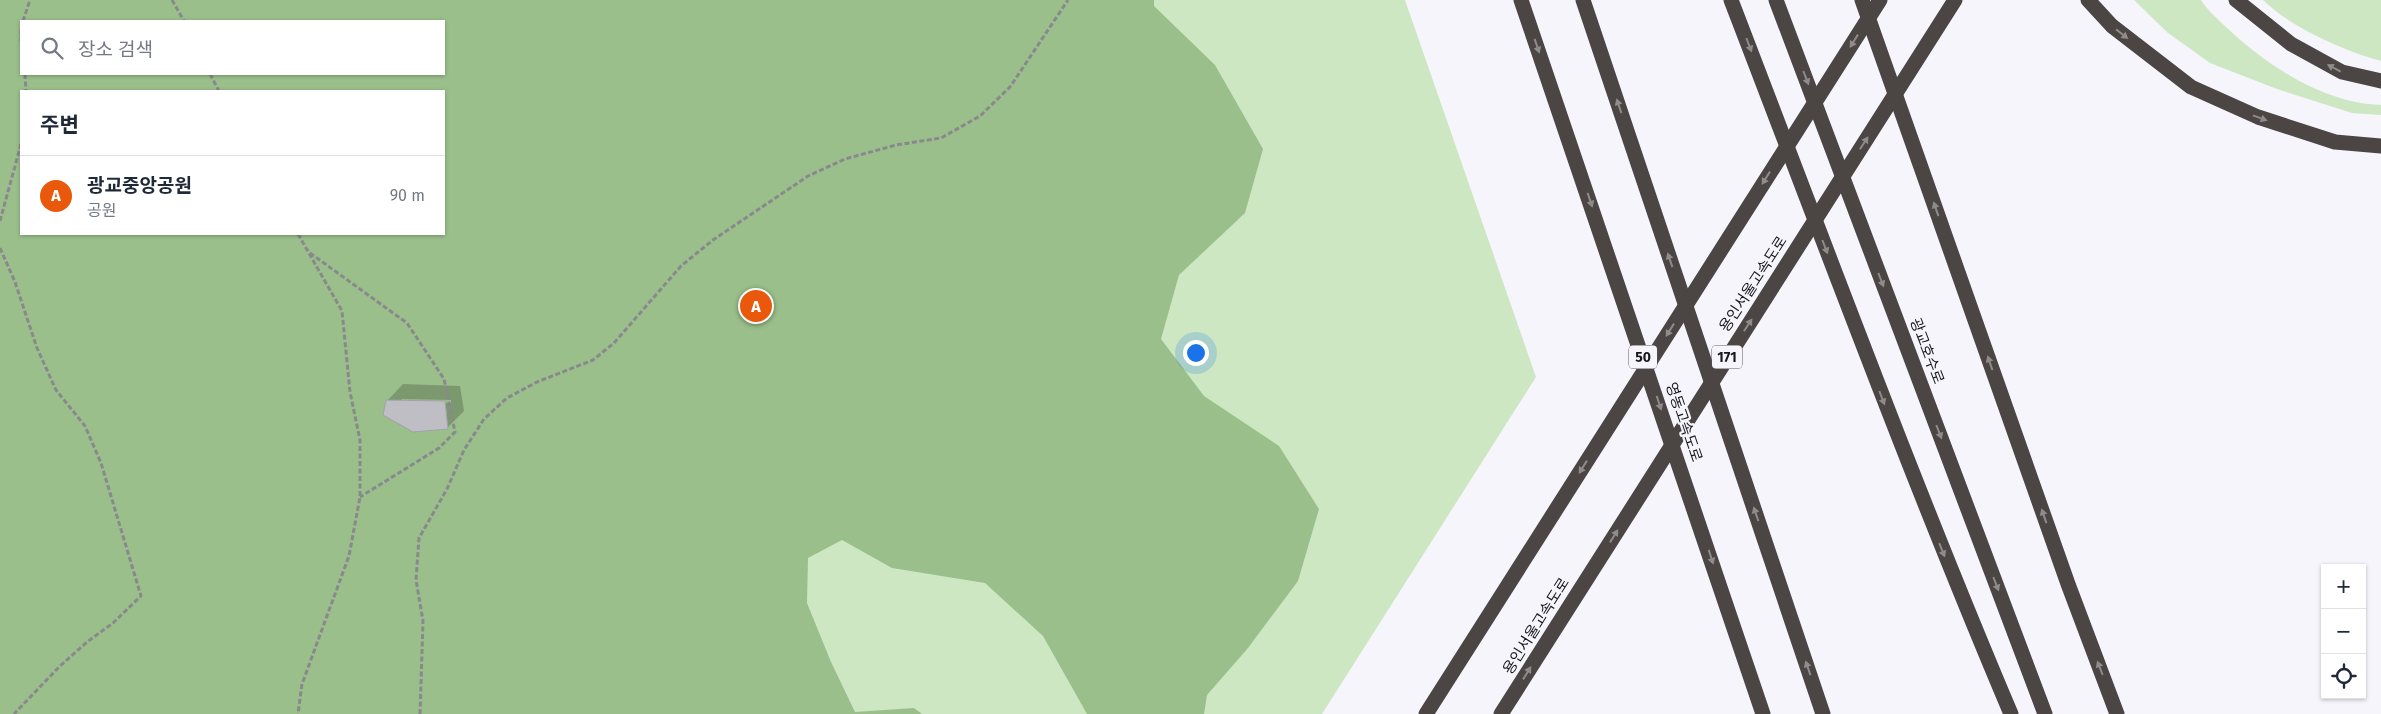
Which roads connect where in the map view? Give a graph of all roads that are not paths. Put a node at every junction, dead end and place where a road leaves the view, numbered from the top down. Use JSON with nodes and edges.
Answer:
{"nodes":[{"id":1,"x":1521,"y":0,"type":"edge"},
{"id":2,"x":1583,"y":0,"type":"edge"},
{"id":3,"x":1731,"y":0,"type":"edge"},
{"id":4,"x":1776,"y":0,"type":"edge"},
{"id":5,"x":1862,"y":0,"type":"edge"},
{"id":6,"x":1880,"y":0,"type":"edge"},
{"id":7,"x":1955,"y":0,"type":"edge"},
{"id":8,"x":2088,"y":0,"type":"edge"},
{"id":9,"x":2236,"y":0,"type":"edge"},
{"id":10,"x":2381,"y":81,"type":"edge"},
{"id":11,"x":2381,"y":146,"type":"edge"},
{"id":12,"x":1426,"y":714,"type":"edge"},
{"id":13,"x":1501,"y":714,"type":"edge"},
{"id":14,"x":1763,"y":714,"type":"edge"},
{"id":15,"x":1823,"y":714,"type":"edge"},
{"id":16,"x":2011,"y":714,"type":"edge"},
{"id":17,"x":2045,"y":714,"type":"edge"},
{"id":18,"x":2117,"y":714,"type":"edge"}],
"edges":[{"from":1,"to":14,"type":"highway","name":"영동고속도로","number":"50","one_way":true},
{"from":15,"to":2,"type":"highway","one_way":true},
{"from":3,"to":16,"type":"highway","one_way":true},
{"from":4,"to":17,"type":"highway","name":"광교호수로","one_way":true},
{"from":18,"to":5,"type":"highway","one_way":true},
{"from":6,"to":12,"type":"highway","one_way":true,"bridge":true},
{"from":13,"to":7,"type":"highway","name":"용인서울고속도로","number":"171","one_way":true,"bridge":true},
{"from":8,"to":11,"type":"highway","one_way":true},
{"from":10,"to":9,"type":"highway","one_way":true}]}
